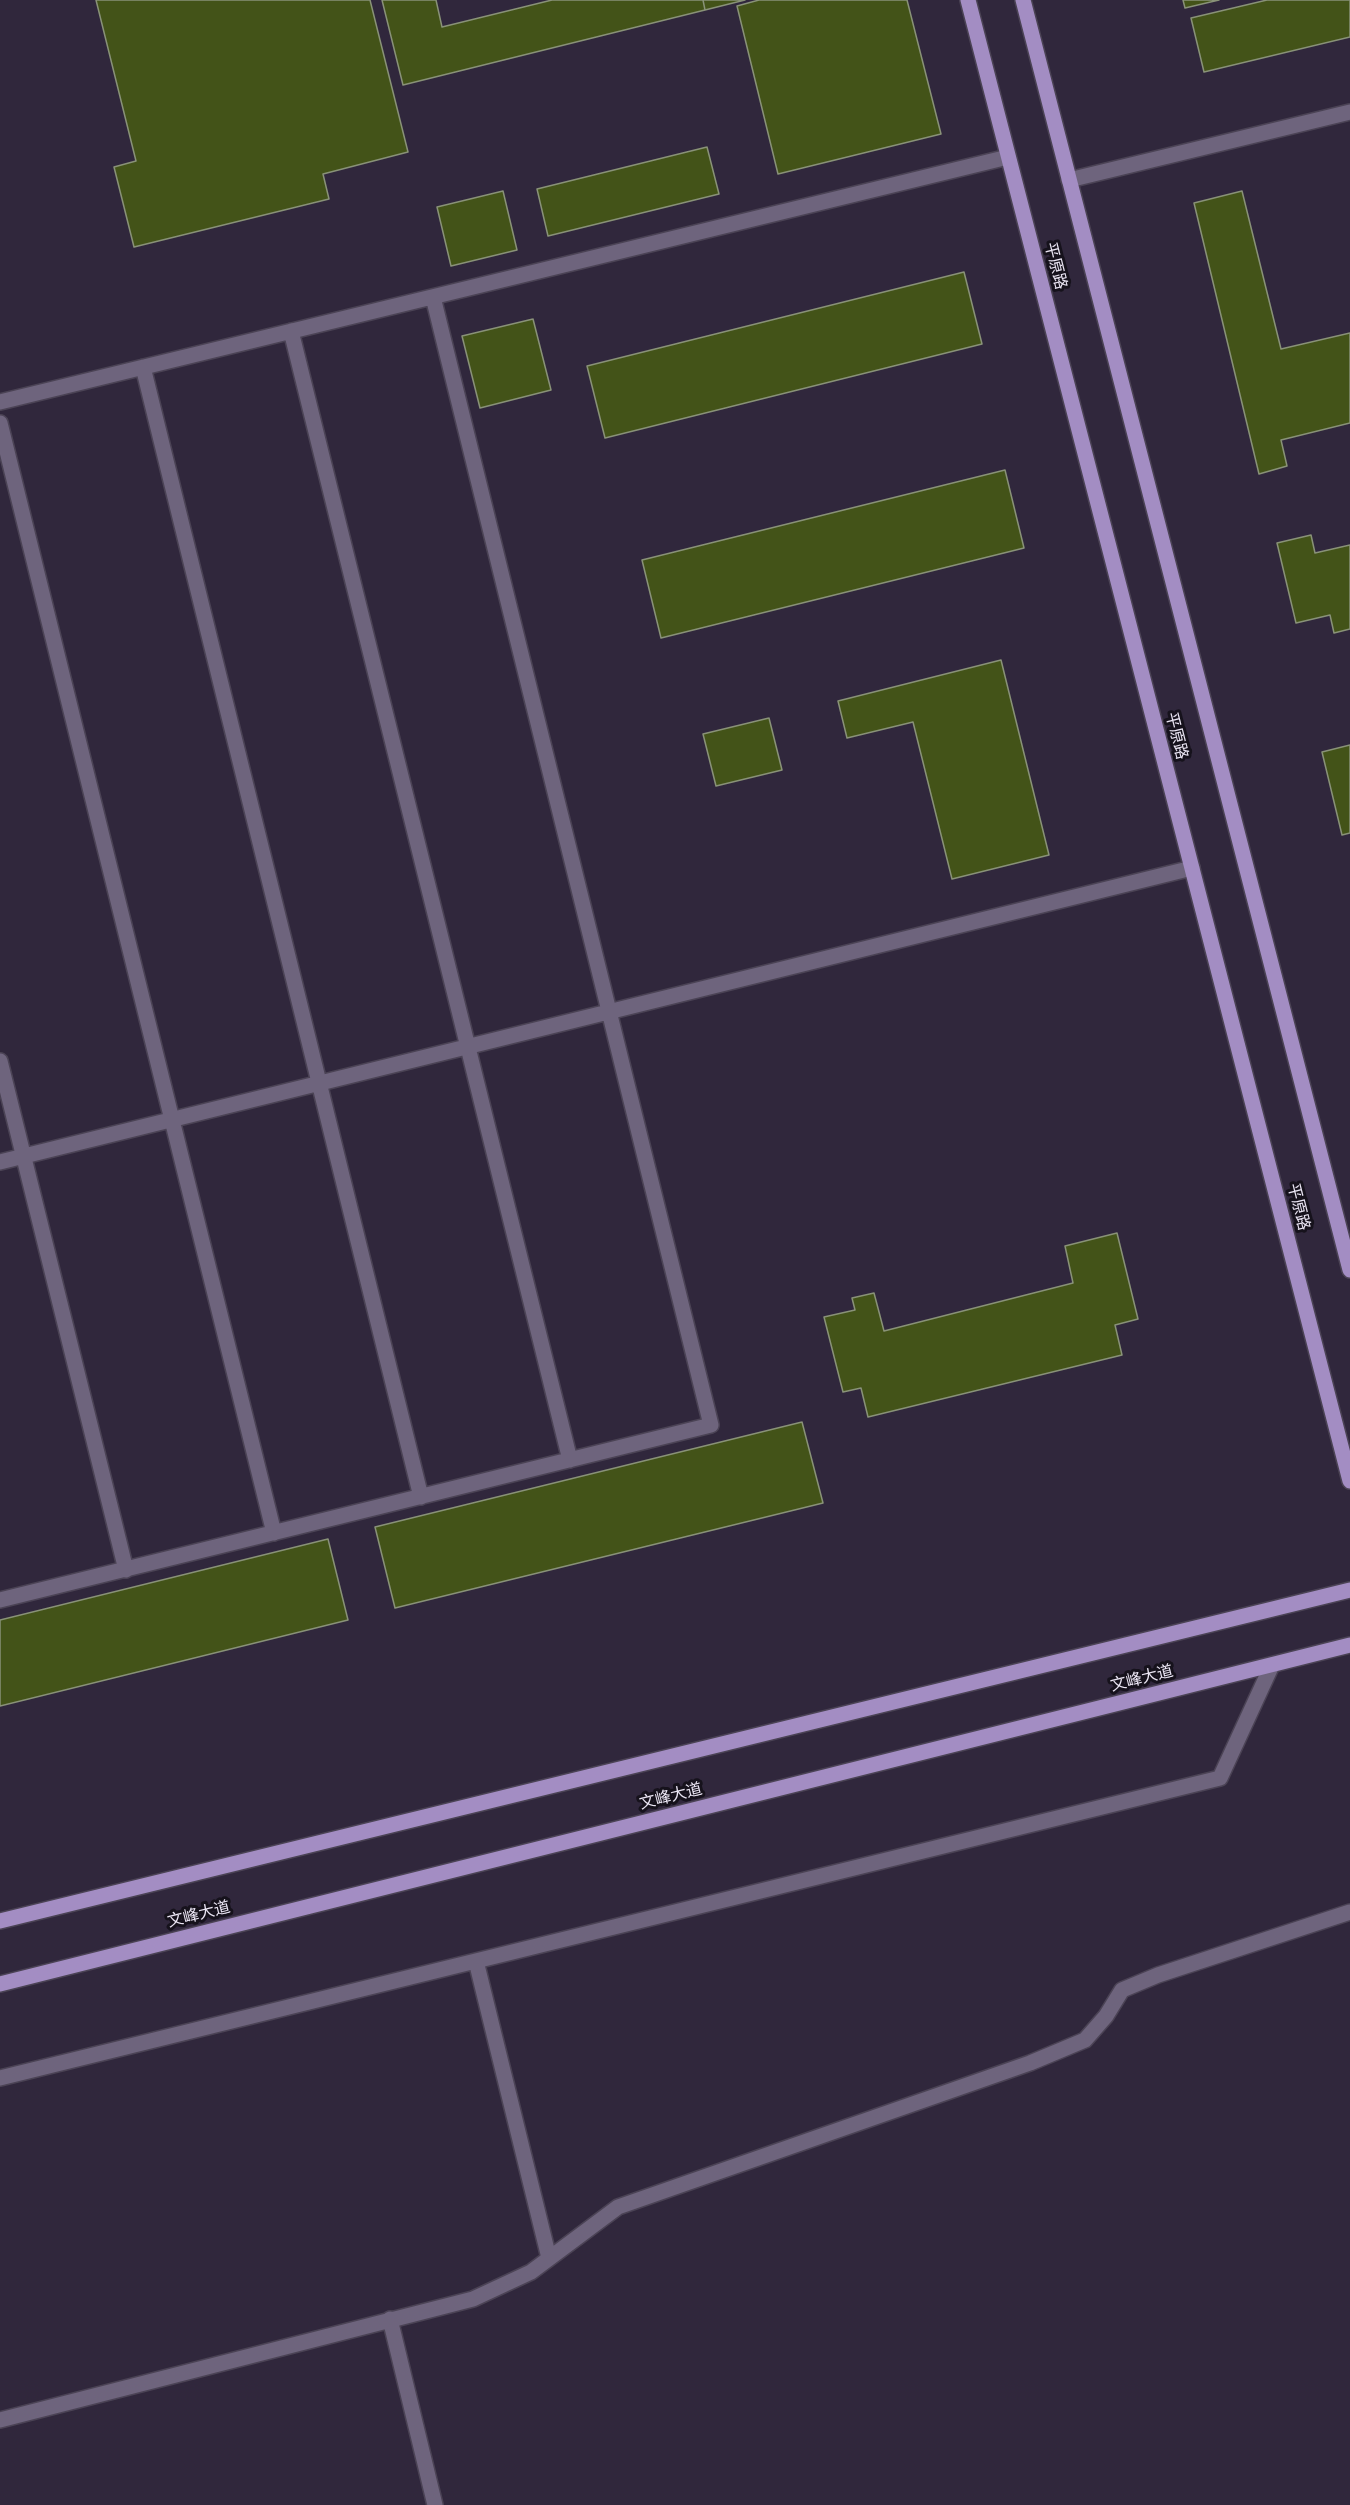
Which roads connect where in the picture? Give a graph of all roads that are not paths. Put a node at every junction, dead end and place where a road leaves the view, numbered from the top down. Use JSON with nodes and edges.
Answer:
{"nodes":[{"id":1,"x":968,"y":0,"type":"edge"},
{"id":2,"x":1023,"y":0,"type":"edge"},
{"id":3,"x":1350,"y":112,"type":"edge"},
{"id":4,"x":1008,"y":157,"type":"junction"},
{"id":5,"x":1069,"y":180,"type":"junction"},
{"id":6,"x":433,"y":297,"type":"junction"},
{"id":7,"x":291,"y":331,"type":"junction"},
{"id":8,"x":142,"y":367,"type":"junction"},
{"id":9,"x":0,"y":402,"type":"edge"},
{"id":10,"x":0,"y":423,"type":"edge"},
{"id":11,"x":1192,"y":868,"type":"junction"},
{"id":12,"x":468,"y":1047,"type":"junction"},
{"id":13,"x":0,"y":1061,"type":"edge"},
{"id":14,"x":319,"y":1083,"type":"junction"},
{"id":15,"x":172,"y":1120,"type":"junction"},
{"id":16,"x":24,"y":1156,"type":"junction"},
{"id":17,"x":0,"y":1162,"type":"edge"},
{"id":18,"x":1350,"y":1270,"type":"edge"},
{"id":19,"x":570,"y":1460,"type":"junction"},
{"id":20,"x":1350,"y":1481,"type":"edge"},
{"id":21,"x":421,"y":1497,"type":"junction"},
{"id":22,"x":274,"y":1533,"type":"junction"},
{"id":23,"x":126,"y":1570,"type":"junction"},
{"id":24,"x":1350,"y":1590,"type":"edge"},
{"id":25,"x":0,"y":1600,"type":"edge"},
{"id":26,"x":1350,"y":1645,"type":"edge"},
{"id":27,"x":1272,"y":1665,"type":"junction"},
{"id":28,"x":1350,"y":1912,"type":"edge"},
{"id":29,"x":0,"y":1921,"type":"edge"},
{"id":30,"x":476,"y":1961,"type":"junction"},
{"id":31,"x":0,"y":1984,"type":"edge"},
{"id":32,"x":0,"y":2078,"type":"edge"},
{"id":33,"x":549,"y":2258,"type":"junction"},
{"id":34,"x":390,"y":2319,"type":"junction"},
{"id":35,"x":0,"y":2420,"type":"edge"},
{"id":36,"x":435,"y":2505,"type":"edge"}],
"edges":[{"from":1,"to":4,"type":"main road","name":"平原路"},
{"from":2,"to":5,"type":"main road"},
{"from":3,"to":5,"type":"street"},
{"from":4,"to":6,"type":"street"},
{"from":4,"to":11,"type":"main road","name":"平原路"},
{"from":5,"to":18,"type":"main road"},
{"from":6,"to":7,"type":"street"},
{"from":6,"to":19,"type":"street"},
{"from":7,"to":8,"type":"street"},
{"from":7,"to":12,"type":"street"},
{"from":8,"to":9,"type":"street"},
{"from":8,"to":14,"type":"street"},
{"from":10,"to":15,"type":"street"},
{"from":11,"to":12,"type":"street"},
{"from":11,"to":20,"type":"main road","name":"平原路"},
{"from":12,"to":14,"type":"street"},
{"from":12,"to":19,"type":"street"},
{"from":13,"to":16,"type":"street"},
{"from":14,"to":15,"type":"street"},
{"from":14,"to":21,"type":"street"},
{"from":15,"to":16,"type":"street"},
{"from":15,"to":22,"type":"street"},
{"from":16,"to":17,"type":"street"},
{"from":16,"to":23,"type":"street"},
{"from":19,"to":21,"type":"street"},
{"from":21,"to":22,"type":"street"},
{"from":22,"to":23,"type":"street"},
{"from":23,"to":25,"type":"street"},
{"from":24,"to":29,"type":"main road"},
{"from":26,"to":27,"type":"main road","name":"文峰大道"},
{"from":27,"to":30,"type":"street"},
{"from":27,"to":31,"type":"main road","name":"文峰大道"},
{"from":28,"to":33,"type":"street"},
{"from":30,"to":32,"type":"street"},
{"from":30,"to":33,"type":"street"},
{"from":33,"to":34,"type":"street"},
{"from":34,"to":35,"type":"street"},
{"from":34,"to":36,"type":"street"}]}
